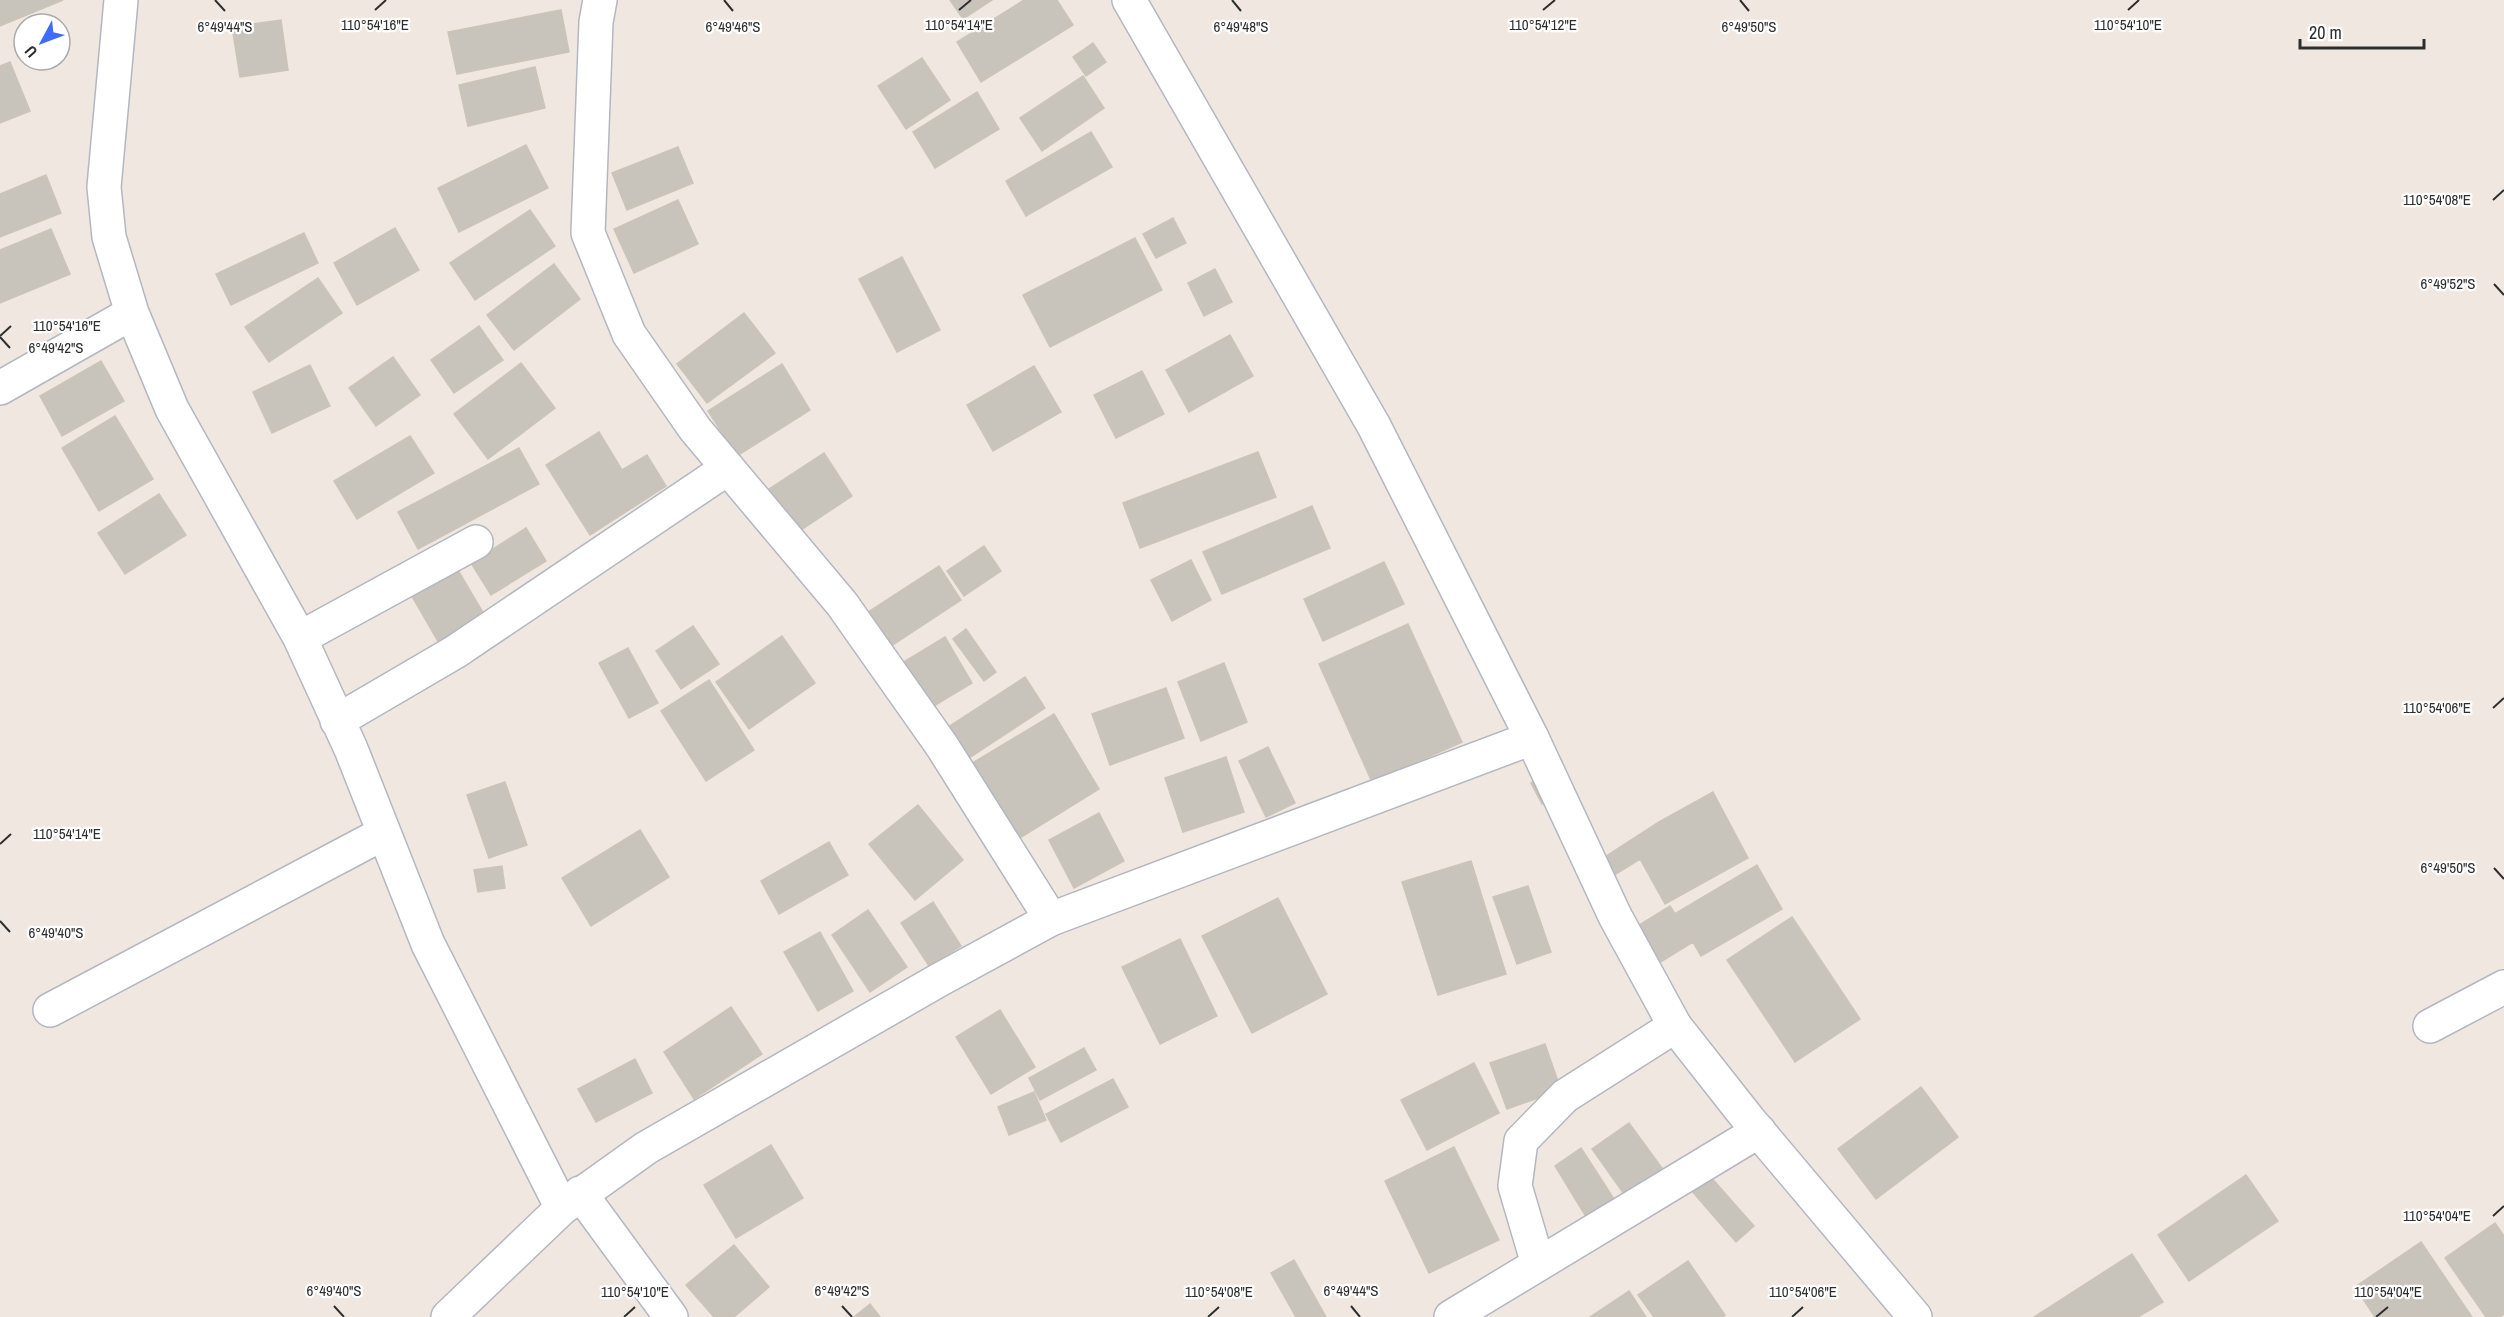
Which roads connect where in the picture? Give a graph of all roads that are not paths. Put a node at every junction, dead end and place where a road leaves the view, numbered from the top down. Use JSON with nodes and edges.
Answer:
{"nodes":[{"id":1,"x":121,"y":0,"type":"edge"},
{"id":2,"x":600,"y":0,"type":"edge"},
{"id":3,"x":1129,"y":0,"type":"edge"},
{"id":4,"x":132,"y":313,"type":"junction"},
{"id":5,"x":0,"y":388,"type":"edge"},
{"id":6,"x":728,"y":468,"type":"junction"},
{"id":7,"x":476,"y":542,"type":"dead end"},
{"id":8,"x":300,"y":638,"type":"junction"},
{"id":9,"x":337,"y":721,"type":"junction"},
{"id":10,"x":1532,"y":738,"type":"junction"},
{"id":11,"x":384,"y":833,"type":"junction"},
{"id":12,"x":1052,"y":920,"type":"junction"},
{"id":13,"x":2504,"y":987,"type":"edge"},
{"id":14,"x":50,"y":1010,"type":"dead end"},
{"id":15,"x":1675,"y":1026,"type":"junction"},
{"id":16,"x":2430,"y":1026,"type":"dead end"},
{"id":17,"x":1758,"y":1131,"type":"junction"},
{"id":18,"x":571,"y":1201,"type":"junction"},
{"id":19,"x":1538,"y":1264,"type":"junction"},
{"id":20,"x":448,"y":1317,"type":"edge"},
{"id":21,"x":671,"y":1317,"type":"edge"},
{"id":22,"x":1451,"y":1317,"type":"edge"},
{"id":23,"x":1915,"y":1317,"type":"edge"}],
"edges":[{"from":1,"to":4,"type":"street"},
{"from":2,"to":6,"type":"street"},
{"from":3,"to":10,"type":"street"},
{"from":4,"to":5,"type":"street"},
{"from":4,"to":8,"type":"street"},
{"from":6,"to":9,"type":"street"},
{"from":6,"to":12,"type":"street"},
{"from":7,"to":8,"type":"street"},
{"from":8,"to":9,"type":"street"},
{"from":9,"to":11,"type":"street"},
{"from":10,"to":12,"type":"street"},
{"from":10,"to":15,"type":"street"},
{"from":11,"to":14,"type":"street"},
{"from":11,"to":18,"type":"street"},
{"from":12,"to":18,"type":"street"},
{"from":13,"to":16,"type":"street"},
{"from":15,"to":17,"type":"street"},
{"from":15,"to":19,"type":"street"},
{"from":17,"to":19,"type":"street"},
{"from":17,"to":23,"type":"street"},
{"from":18,"to":20,"type":"street"},
{"from":18,"to":21,"type":"street"},
{"from":19,"to":22,"type":"street"}]}
